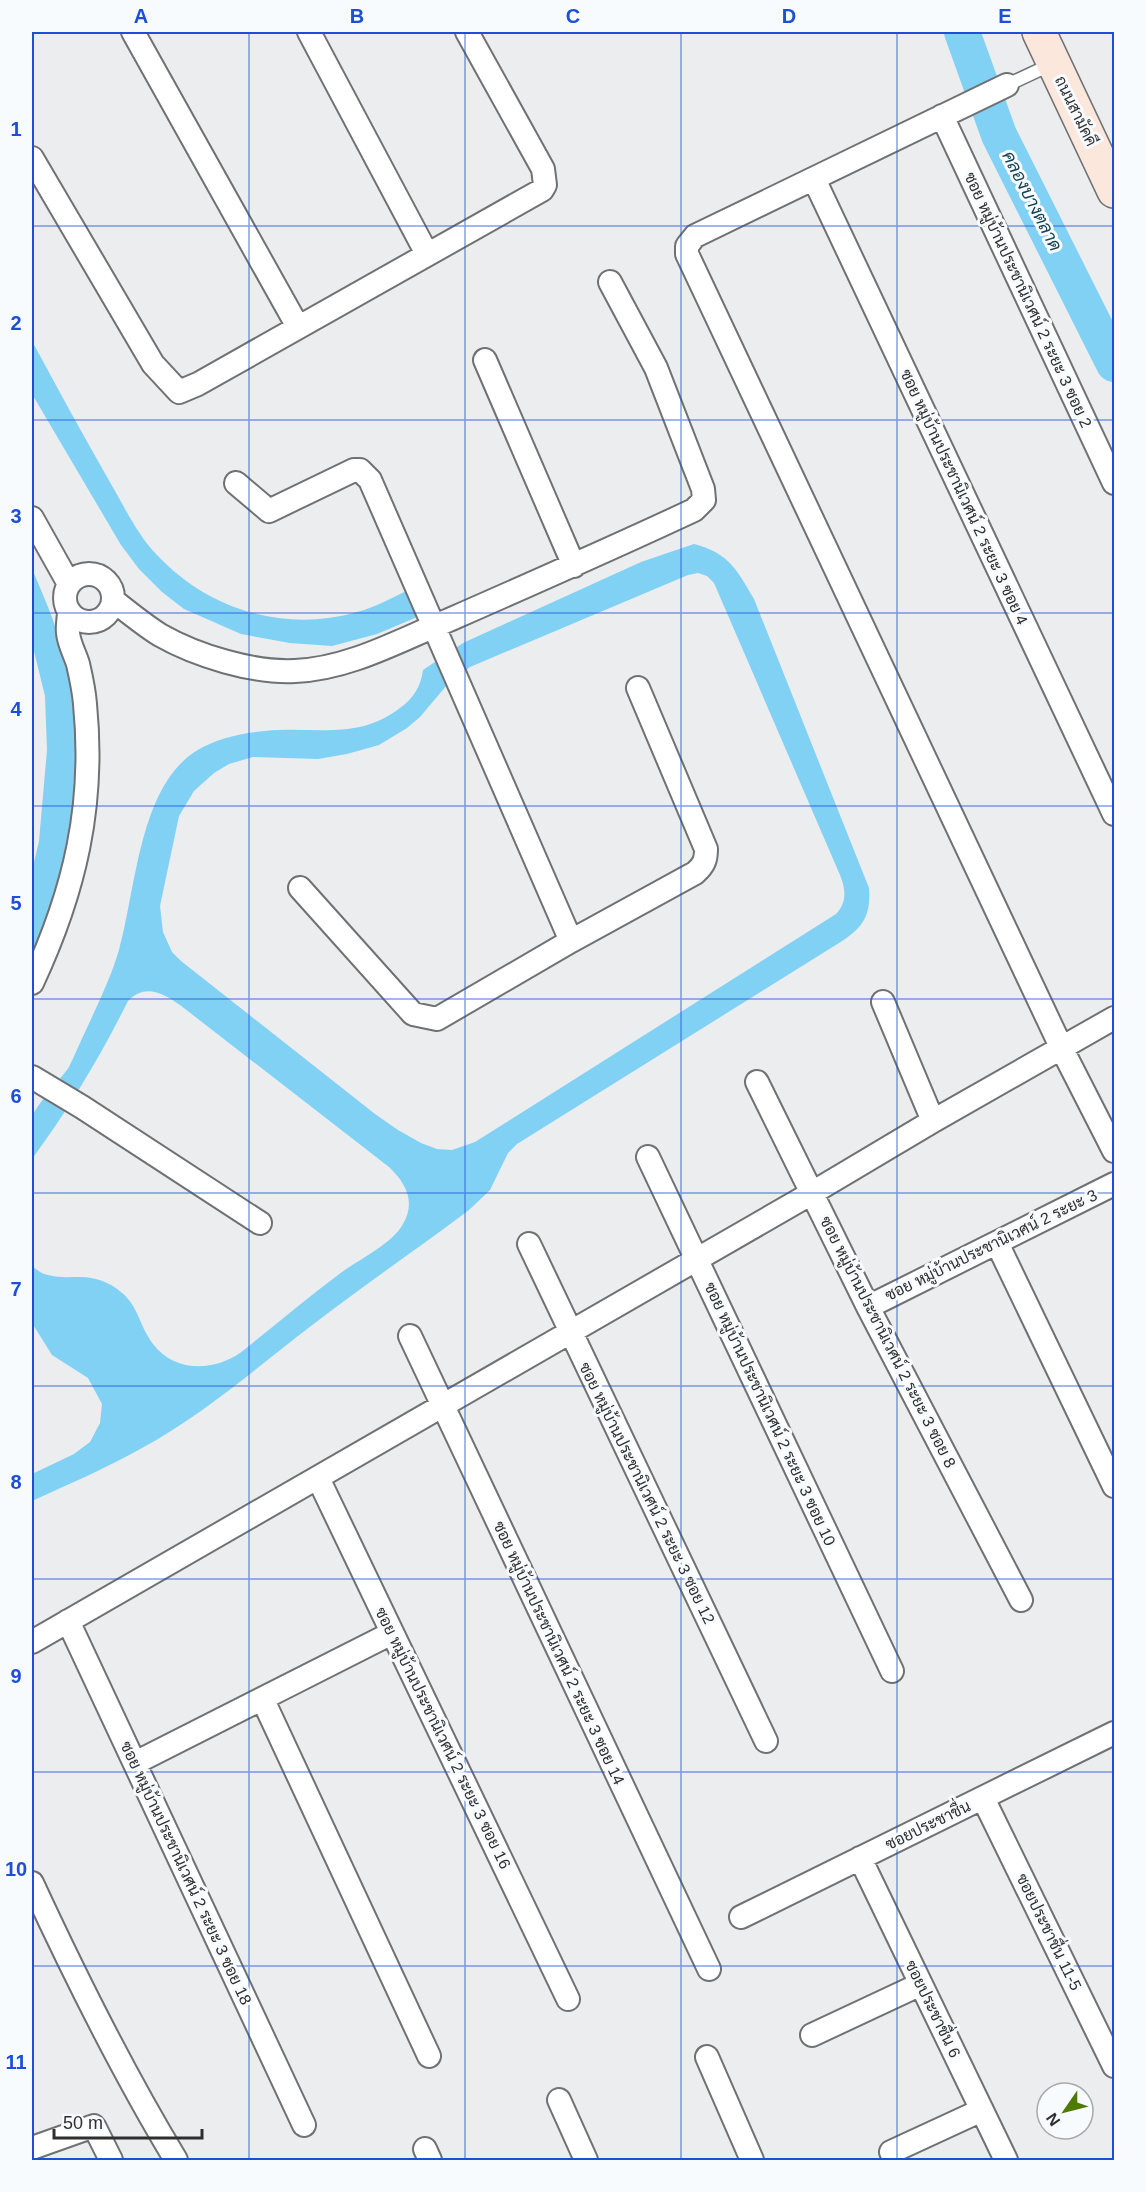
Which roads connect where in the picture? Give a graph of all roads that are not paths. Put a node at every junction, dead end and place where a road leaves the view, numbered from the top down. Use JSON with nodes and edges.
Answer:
{"nodes":[{"id":1,"x":133,"y":32,"type":"edge"},
{"id":2,"x":309,"y":32,"type":"edge"},
{"id":3,"x":1039,"y":32,"type":"edge"},
{"id":4,"x":477,"y":35,"type":"edge"},
{"id":5,"x":1053,"y":63,"type":"junction"},
{"id":6,"x":1007,"y":85,"type":"joint"},
{"id":7,"x":942,"y":116,"type":"junction"},
{"id":8,"x":32,"y":158,"type":"edge"},
{"id":9,"x":814,"y":179,"type":"junction"},
{"id":10,"x":1114,"y":191,"type":"edge"},
{"id":11,"x":427,"y":254,"type":"junction"},
{"id":12,"x":610,"y":282,"type":"dead end"},
{"id":13,"x":298,"y":327,"type":"junction"},
{"id":14,"x":485,"y":360,"type":"dead end"},
{"id":15,"x":236,"y":483,"type":"dead end"},
{"id":16,"x":1114,"y":483,"type":"edge"},
{"id":17,"x":32,"y":518,"type":"edge"},
{"id":18,"x":574,"y":566,"type":"junction"},
{"id":19,"x":69,"y":584,"type":"junction"},
{"id":20,"x":113,"y":600,"type":"junction"},
{"id":21,"x":69,"y":611,"type":"junction"},
{"id":22,"x":434,"y":626,"type":"junction"},
{"id":23,"x":638,"y":688,"type":"dead end"},
{"id":24,"x":1114,"y":814,"type":"edge"},
{"id":25,"x":300,"y":888,"type":"dead end"},
{"id":26,"x":571,"y":941,"type":"junction"},
{"id":27,"x":32,"y":982,"type":"edge"},
{"id":28,"x":883,"y":1002,"type":"dead end"},
{"id":29,"x":1114,"y":1018,"type":"edge"},
{"id":30,"x":1062,"y":1049,"type":"junction"},
{"id":31,"x":36,"y":1080,"type":"edge"},
{"id":32,"x":757,"y":1082,"type":"dead end"},
{"id":33,"x":933,"y":1121,"type":"junction"},
{"id":34,"x":1114,"y":1151,"type":"edge"},
{"id":35,"x":648,"y":1157,"type":"dead end"},
{"id":36,"x":1114,"y":1184,"type":"edge"},
{"id":37,"x":812,"y":1193,"type":"junction"},
{"id":38,"x":260,"y":1223,"type":"dead end"},
{"id":39,"x":998,"y":1243,"type":"junction"},
{"id":40,"x":529,"y":1245,"type":"dead end"},
{"id":41,"x":696,"y":1258,"type":"junction"},
{"id":42,"x":868,"y":1307,"type":"junction"},
{"id":43,"x":570,"y":1332,"type":"junction"},
{"id":44,"x":410,"y":1336,"type":"dead end"},
{"id":45,"x":442,"y":1405,"type":"junction"},
{"id":46,"x":318,"y":1478,"type":"junction"},
{"id":47,"x":1114,"y":1486,"type":"edge"},
{"id":48,"x":1021,"y":1600,"type":"dead end"},
{"id":49,"x":68,"y":1621,"type":"junction"},
{"id":50,"x":392,"y":1633,"type":"junction"},
{"id":51,"x":32,"y":1642,"type":"edge"},
{"id":52,"x":892,"y":1671,"type":"dead end"},
{"id":53,"x":263,"y":1700,"type":"junction"},
{"id":54,"x":1113,"y":1737,"type":"edge"},
{"id":55,"x":766,"y":1741,"type":"dead end"},
{"id":56,"x":135,"y":1763,"type":"junction"},
{"id":57,"x":982,"y":1798,"type":"junction"},
{"id":58,"x":860,"y":1858,"type":"junction"},
{"id":59,"x":32,"y":1883,"type":"edge"},
{"id":60,"x":741,"y":1917,"type":"dead end"},
{"id":61,"x":709,"y":1969,"type":"dead end"},
{"id":62,"x":921,"y":1984,"type":"junction"},
{"id":63,"x":568,"y":1999,"type":"dead end"},
{"id":64,"x":812,"y":2035,"type":"dead end"},
{"id":65,"x":429,"y":2056,"type":"dead end"},
{"id":66,"x":707,"y":2056,"type":"dead end"},
{"id":67,"x":1114,"y":2066,"type":"edge"},
{"id":68,"x":559,"y":2100,"type":"dead end"},
{"id":69,"x":982,"y":2110,"type":"junction"},
{"id":70,"x":304,"y":2125,"type":"dead end"},
{"id":71,"x":32,"y":2148,"type":"edge"},
{"id":72,"x":891,"y":2152,"type":"dead end"},
{"id":73,"x":111,"y":2160,"type":"edge"},
{"id":74,"x":176,"y":2160,"type":"edge"},
{"id":75,"x":586,"y":2160,"type":"edge"},
{"id":76,"x":752,"y":2160,"type":"edge"},
{"id":77,"x":1006,"y":2160,"type":"edge"}],
"edges":[{"from":1,"to":13,"type":"street"},
{"from":2,"to":11,"type":"street"},
{"from":3,"to":5,"type":"main road","name":"ถนนสามัคคี"},
{"from":4,"to":11,"type":"street"},
{"from":5,"to":6,"type":"lane"},
{"from":5,"to":10,"type":"main road","name":"ถนนสามัคคี"},
{"from":6,"to":7,"type":"street"},
{"from":7,"to":9,"type":"street"},
{"from":7,"to":16,"type":"street","name":"ซอย หมู่บ้านประชานิเวศน์ 2 ระยะ 3 ซอย 2"},
{"from":8,"to":13,"type":"street"},
{"from":9,"to":24,"type":"street","name":"ซอย หมู่บ้านประชานิเวศน์ 2 ระยะ 3 ซอย 4"},
{"from":9,"to":30,"type":"street"},
{"from":11,"to":13,"type":"street"},
{"from":12,"to":18,"type":"street"},
{"from":14,"to":18,"type":"street"},
{"from":15,"to":22,"type":"street"},
{"from":17,"to":19,"type":"street"},
{"from":18,"to":22,"type":"street"},
{"from":19,"to":20,"type":"street"},
{"from":19,"to":21,"type":"street"},
{"from":20,"to":21,"type":"street"},
{"from":20,"to":22,"type":"street"},
{"from":21,"to":27,"type":"street"},
{"from":22,"to":26,"type":"street"},
{"from":23,"to":26,"type":"street"},
{"from":25,"to":26,"type":"street"},
{"from":28,"to":33,"type":"street"},
{"from":29,"to":30,"type":"street"},
{"from":30,"to":33,"type":"street"},
{"from":30,"to":34,"type":"street"},
{"from":31,"to":38,"type":"street"},
{"from":32,"to":37,"type":"street","name":"ซอย หมู่บ้านประชานิเวศน์ 2 ระยะ 3 ซอย 8"},
{"from":33,"to":37,"type":"street"},
{"from":35,"to":41,"type":"street","name":"ซอย หมู่บ้านประชานิเวศน์ 2 ระยะ 3 ซอย 10"},
{"from":36,"to":39,"type":"street","name":"ซอย หมู่บ้านประชานิเวศน์ 2 ระยะ 3"},
{"from":37,"to":41,"type":"street"},
{"from":37,"to":42,"type":"street","name":"ซอย หมู่บ้านประชานิเวศน์ 2 ระยะ 3 ซอย 8"},
{"from":39,"to":42,"type":"street","name":"ซอย หมู่บ้านประชานิเวศน์ 2 ระยะ 3"},
{"from":39,"to":47,"type":"street"},
{"from":40,"to":43,"type":"street","name":"ซอย หมู่บ้านประชานิเวศน์ 2 ระยะ 3 ซอย 12"},
{"from":41,"to":43,"type":"street"},
{"from":41,"to":52,"type":"street","name":"ซอย หมู่บ้านประชานิเวศน์ 2 ระยะ 3 ซอย 10"},
{"from":42,"to":48,"type":"street","name":"ซอย หมู่บ้านประชานิเวศน์ 2 ระยะ 3 ซอย 8"},
{"from":43,"to":45,"type":"street"},
{"from":43,"to":55,"type":"street","name":"ซอย หมู่บ้านประชานิเวศน์ 2 ระยะ 3 ซอย 12"},
{"from":44,"to":45,"type":"street","name":"ซอย หมู่บ้านประชานิเวศน์ 2 ระยะ 3 ซอย 14"},
{"from":45,"to":46,"type":"street"},
{"from":45,"to":61,"type":"street","name":"ซอย หมู่บ้านประชานิเวศน์ 2 ระยะ 3 ซอย 14"},
{"from":46,"to":49,"type":"street"},
{"from":46,"to":50,"type":"street","name":"ซอย หมู่บ้านประชานิเวศน์ 2 ระยะ 3 ซอย 16"},
{"from":49,"to":51,"type":"street"},
{"from":49,"to":56,"type":"street","name":"ซอย หมู่บ้านประชานิเวศน์ 2 ระยะ 3 ซอย 18"},
{"from":50,"to":53,"type":"street"},
{"from":50,"to":63,"type":"street","name":"ซอย หมู่บ้านประชานิเวศน์ 2 ระยะ 3 ซอย 16"},
{"from":53,"to":56,"type":"street"},
{"from":53,"to":65,"type":"street"},
{"from":54,"to":57,"type":"street","name":"ซอยประชาชื่น"},
{"from":56,"to":70,"type":"street","name":"ซอย หมู่บ้านประชานิเวศน์ 2 ระยะ 3 ซอย 18"},
{"from":57,"to":58,"type":"street","name":"ซอยประชาชื่น"},
{"from":57,"to":67,"type":"street","name":"ซอยประชาชื่น 11-5"},
{"from":58,"to":60,"type":"street","name":"ซอยประชาชื่น"},
{"from":58,"to":62,"type":"street","name":"ซอยประชาชื่น 6"},
{"from":59,"to":74,"type":"street"},
{"from":62,"to":64,"type":"street"},
{"from":62,"to":69,"type":"street","name":"ซอยประชาชื่น 6"},
{"from":66,"to":76,"type":"street"},
{"from":68,"to":75,"type":"street"},
{"from":69,"to":72,"type":"street"},
{"from":69,"to":77,"type":"street","name":"ซอยประชาชื่น 6"},
{"from":71,"to":73,"type":"street"}]}
